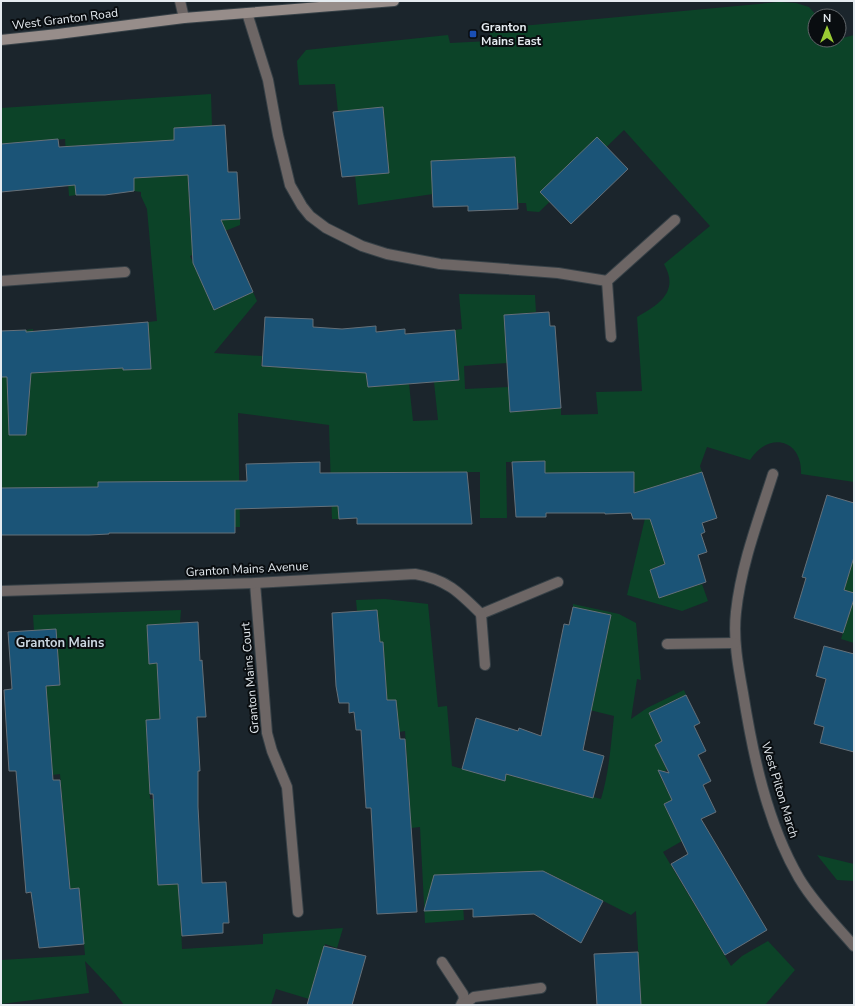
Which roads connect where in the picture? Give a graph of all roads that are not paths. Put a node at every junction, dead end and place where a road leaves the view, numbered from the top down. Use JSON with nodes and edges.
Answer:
{"nodes":[{"id":1,"x":180,"y":1,"type":"edge"},
{"id":2,"x":394,"y":1,"type":"edge"},
{"id":3,"x":247,"y":13,"type":"junction"},
{"id":4,"x":184,"y":18,"type":"junction"},
{"id":5,"x":1,"y":40,"type":"edge"},
{"id":6,"x":675,"y":220,"type":"dead end"},
{"id":7,"x":125,"y":272,"type":"dead end"},
{"id":8,"x":1,"y":281,"type":"edge"},
{"id":9,"x":607,"y":281,"type":"junction"},
{"id":10,"x":611,"y":337,"type":"dead end"},
{"id":11,"x":772,"y":474,"type":"dead end"},
{"id":12,"x":558,"y":582,"type":"dead end"},
{"id":13,"x":255,"y":583,"type":"junction"},
{"id":14,"x":1,"y":592,"type":"edge"},
{"id":15,"x":481,"y":614,"type":"junction"},
{"id":16,"x":735,"y":643,"type":"junction"},
{"id":17,"x":667,"y":644,"type":"dead end"},
{"id":18,"x":485,"y":665,"type":"dead end"},
{"id":19,"x":298,"y":912,"type":"dead end"},
{"id":20,"x":854,"y":946,"type":"edge"},
{"id":21,"x":442,"y":962,"type":"dead end"},
{"id":22,"x":540,"y":988,"type":"dead end"},
{"id":23,"x":462,"y":1005,"type":"edge"}],
"edges":[{"from":1,"to":4,"type":"street"},
{"from":2,"to":3,"type":"street","name":"West Granton Road"},
{"from":3,"to":4,"type":"street","name":"West Granton Road"},
{"from":3,"to":9,"type":"street"},
{"from":4,"to":5,"type":"street","name":"West Granton Road"},
{"from":6,"to":9,"type":"street"},
{"from":7,"to":8,"type":"street"},
{"from":9,"to":10,"type":"street"},
{"from":11,"to":16,"type":"street","name":"West Pilton March"},
{"from":12,"to":15,"type":"street"},
{"from":13,"to":14,"type":"street","name":"Granton Mains Avenue"},
{"from":13,"to":15,"type":"street","name":"Granton Mains Avenue"},
{"from":13,"to":19,"type":"street","name":"Granton Mains Court"},
{"from":15,"to":18,"type":"street"},
{"from":16,"to":17,"type":"street"},
{"from":16,"to":20,"type":"street","name":"West Pilton March"},
{"from":21,"to":23,"type":"street"},
{"from":22,"to":23,"type":"street"}]}
